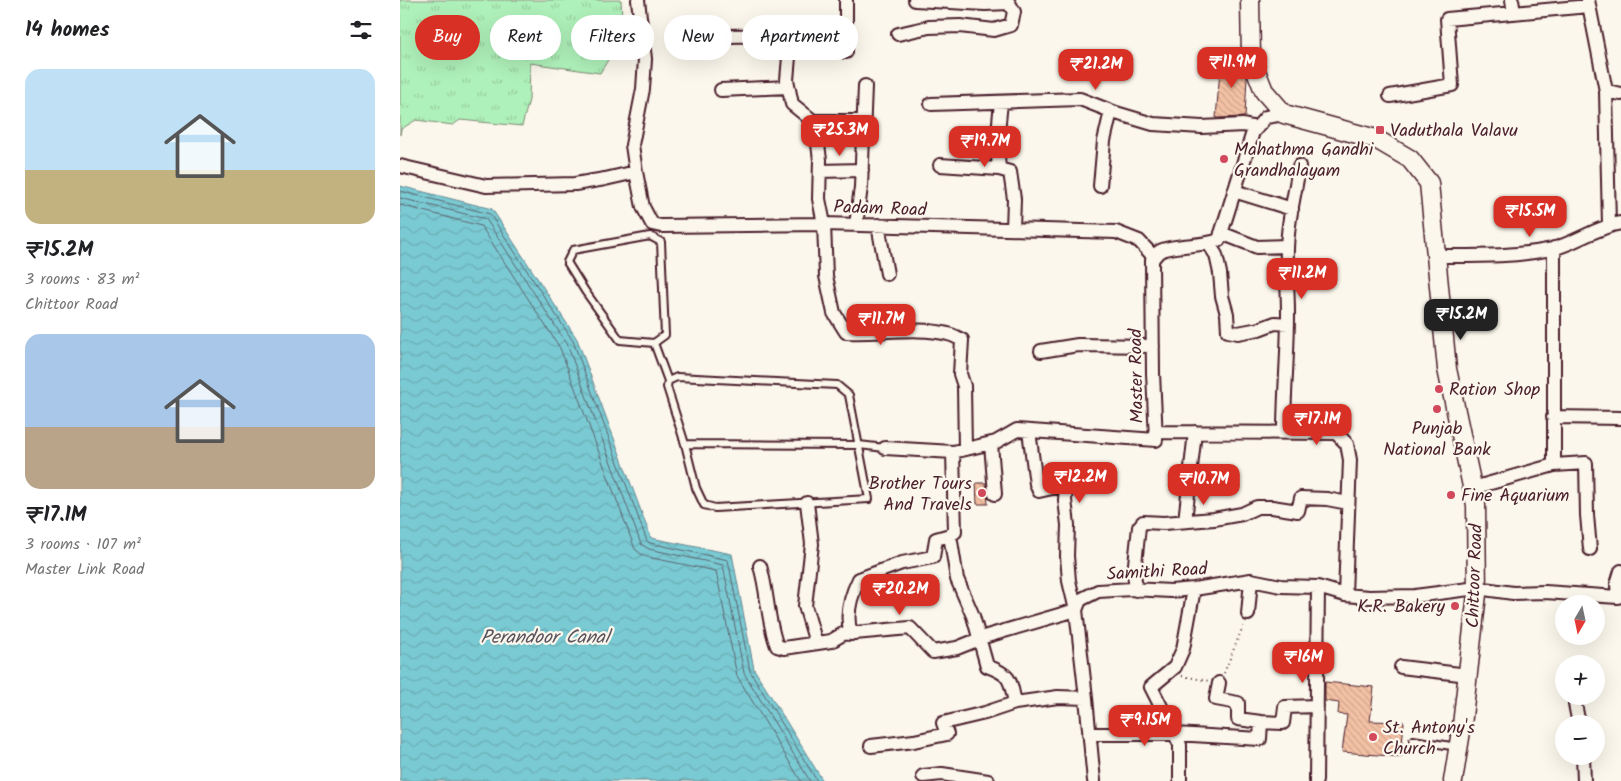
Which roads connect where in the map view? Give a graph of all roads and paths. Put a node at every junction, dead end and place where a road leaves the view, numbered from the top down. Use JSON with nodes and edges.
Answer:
{"nodes":[{"id":1,"x":638,"y":0,"type":"edge"},
{"id":2,"x":846,"y":0,"type":"edge"},
{"id":3,"x":916,"y":0,"type":"edge"},
{"id":4,"x":1250,"y":0,"type":"edge"},
{"id":5,"x":1589,"y":3,"type":"edge"},
{"id":6,"x":1513,"y":6,"type":"edge"},
{"id":7,"x":846,"y":15,"type":"edge"},
{"id":8,"x":898,"y":34,"type":"dead end"},
{"id":9,"x":732,"y":36,"type":"edge"},
{"id":10,"x":865,"y":86,"type":"dead end"},
{"id":11,"x":788,"y":87,"type":"junction"},
{"id":12,"x":721,"y":90,"type":"dead end"},
{"id":13,"x":1606,"y":91,"type":"junction"},
{"id":14,"x":1621,"y":94,"type":"edge"},
{"id":15,"x":1390,"y":96,"type":"dead end"},
{"id":16,"x":1001,"y":102,"type":"junction"},
{"id":17,"x":931,"y":104,"type":"dead end"},
{"id":18,"x":1111,"y":111,"type":"junction"},
{"id":19,"x":1284,"y":114,"type":"junction"},
{"id":20,"x":813,"y":121,"type":"junction"},
{"id":21,"x":863,"y":121,"type":"junction"},
{"id":22,"x":1257,"y":128,"type":"junction"},
{"id":23,"x":940,"y":165,"type":"dead end"},
{"id":24,"x":400,"y":166,"type":"edge"},
{"id":25,"x":1300,"y":166,"type":"dead end"},
{"id":26,"x":998,"y":169,"type":"junction"},
{"id":27,"x":862,"y":170,"type":"junction"},
{"id":28,"x":820,"y":171,"type":"junction"},
{"id":29,"x":636,"y":172,"type":"junction"},
{"id":30,"x":1100,"y":186,"type":"dead end"},
{"id":31,"x":1234,"y":191,"type":"junction"},
{"id":32,"x":1292,"y":209,"type":"junction"},
{"id":33,"x":824,"y":224,"type":"junction"},
{"id":34,"x":1615,"y":224,"type":"edge"},
{"id":35,"x":856,"y":225,"type":"junction"},
{"id":36,"x":878,"y":225,"type":"junction"},
{"id":37,"x":1013,"y":229,"type":"junction"},
{"id":38,"x":1221,"y":233,"type":"junction"},
{"id":39,"x":1209,"y":244,"type":"junction"},
{"id":40,"x":1287,"y":246,"type":"junction"},
{"id":41,"x":1554,"y":248,"type":"junction"},
{"id":42,"x":1436,"y":256,"type":"junction"},
{"id":43,"x":1154,"y":257,"type":"junction"},
{"id":44,"x":887,"y":274,"type":"dead end"},
{"id":45,"x":1288,"y":324,"type":"junction"},
{"id":46,"x":654,"y":343,"type":"junction"},
{"id":47,"x":1153,"y":346,"type":"junction"},
{"id":48,"x":1041,"y":351,"type":"dead end"},
{"id":49,"x":668,"y":381,"type":"junction"},
{"id":50,"x":1553,"y":417,"type":"junction"},
{"id":51,"x":1621,"y":418,"type":"edge"},
{"id":52,"x":1029,"y":431,"type":"junction"},
{"id":53,"x":1155,"y":432,"type":"junction"},
{"id":54,"x":1194,"y":432,"type":"junction"},
{"id":55,"x":1284,"y":432,"type":"junction"},
{"id":56,"x":685,"y":444,"type":"junction"},
{"id":57,"x":991,"y":444,"type":"junction"},
{"id":58,"x":859,"y":445,"type":"junction"},
{"id":59,"x":885,"y":448,"type":"joint"},
{"id":60,"x":959,"y":451,"type":"junction"},
{"id":61,"x":1554,"y":465,"type":"junction"},
{"id":62,"x":1472,"y":488,"type":"junction"},
{"id":63,"x":995,"y":494,"type":"dead end"},
{"id":64,"x":807,"y":503,"type":"junction"},
{"id":65,"x":1348,"y":503,"type":"junction"},
{"id":66,"x":1185,"y":521,"type":"junction"},
{"id":67,"x":950,"y":535,"type":"junction"},
{"id":68,"x":1590,"y":549,"type":"dead end"},
{"id":69,"x":760,"y":566,"type":"dead end"},
{"id":70,"x":1621,"y":571,"type":"edge"},
{"id":71,"x":1251,"y":580,"type":"junction"},
{"id":72,"x":1318,"y":587,"type":"junction"},
{"id":73,"x":1477,"y":588,"type":"junction"},
{"id":74,"x":1136,"y":590,"type":"junction"},
{"id":75,"x":1194,"y":590,"type":"junction"},
{"id":76,"x":1345,"y":594,"type":"junction"},
{"id":77,"x":1619,"y":602,"type":"edge"},
{"id":78,"x":1076,"y":610,"type":"junction"},
{"id":79,"x":1248,"y":614,"type":"joint"},
{"id":80,"x":851,"y":634,"type":"junction"},
{"id":81,"x":980,"y":639,"type":"junction"},
{"id":82,"x":816,"y":643,"type":"junction"},
{"id":83,"x":1401,"y":667,"type":"dead end"},
{"id":84,"x":1167,"y":674,"type":"junction"},
{"id":85,"x":1468,"y":675,"type":"junction"},
{"id":86,"x":1220,"y":683,"type":"junction"},
{"id":87,"x":1086,"y":698,"type":"junction"},
{"id":88,"x":1015,"y":703,"type":"junction"},
{"id":89,"x":1317,"y":706,"type":"junction"},
{"id":90,"x":1261,"y":722,"type":"junction"},
{"id":91,"x":1089,"y":734,"type":"junction"},
{"id":92,"x":1175,"y":734,"type":"junction"},
{"id":93,"x":1413,"y":740,"type":"dead end"},
{"id":94,"x":871,"y":746,"type":"dead end"},
{"id":95,"x":1459,"y":747,"type":"junction"},
{"id":96,"x":1583,"y":765,"type":"edge"},
{"id":97,"x":923,"y":776,"type":"dead end"},
{"id":98,"x":988,"y":781,"type":"edge"},
{"id":99,"x":1094,"y":781,"type":"edge"},
{"id":100,"x":1180,"y":781,"type":"edge"},
{"id":101,"x":1316,"y":781,"type":"edge"},
{"id":102,"x":1453,"y":781,"type":"edge"},
{"id":103,"x":1584,"y":781,"type":"edge"}],
"edges":[{"from":1,"to":29,"type":"street","name":"Padam Road"},
{"from":2,"to":7,"type":"street"},
{"from":3,"to":8,"type":"street"},
{"from":4,"to":19,"type":"main road"},
{"from":5,"to":6,"type":"street"},
{"from":5,"to":13,"type":"street"},
{"from":6,"to":15,"type":"street"},
{"from":9,"to":11,"type":"street"},
{"from":10,"to":21,"type":"street"},
{"from":11,"to":12,"type":"street"},
{"from":11,"to":20,"type":"street"},
{"from":13,"to":14,"type":"street"},
{"from":13,"to":34,"type":"street"},
{"from":16,"to":17,"type":"street"},
{"from":16,"to":18,"type":"street"},
{"from":16,"to":26,"type":"street"},
{"from":18,"to":22,"type":"street"},
{"from":18,"to":30,"type":"street"},
{"from":19,"to":22,"type":"street"},
{"from":19,"to":42,"type":"main road","name":"Chittoor Road"},
{"from":20,"to":21,"type":"street"},
{"from":20,"to":28,"type":"street"},
{"from":21,"to":27,"type":"street"},
{"from":22,"to":31,"type":"street"},
{"from":23,"to":26,"type":"street"},
{"from":24,"to":29,"type":"street"},
{"from":25,"to":32,"type":"street"},
{"from":26,"to":37,"type":"street"},
{"from":27,"to":28,"type":"street"},
{"from":27,"to":35,"type":"street"},
{"from":28,"to":33,"type":"street"},
{"from":29,"to":33,"type":"street","name":"Padam Road"},
{"from":31,"to":32,"type":"street"},
{"from":31,"to":38,"type":"street"},
{"from":32,"to":40,"type":"street"},
{"from":33,"to":35,"type":"street","name":"Padam Road"},
{"from":33,"to":60,"type":"street"},
{"from":34,"to":41,"type":"street"},
{"from":35,"to":36,"type":"street","name":"Padam Road"},
{"from":36,"to":37,"type":"street","name":"Padam Road"},
{"from":36,"to":44,"type":"street"},
{"from":37,"to":43,"type":"street","name":"Padam Road"},
{"from":38,"to":39,"type":"street"},
{"from":38,"to":40,"type":"street"},
{"from":39,"to":43,"type":"street"},
{"from":39,"to":45,"type":"street"},
{"from":40,"to":45,"type":"street"},
{"from":41,"to":42,"type":"street"},
{"from":41,"to":50,"type":"street"},
{"from":42,"to":62,"type":"main road","name":"Chittoor Road"},
{"from":43,"to":47,"type":"street","name":"Master Road"},
{"from":45,"to":55,"type":"street"},
{"from":46,"to":46,"type":"lane"},
{"from":46,"to":49,"type":"lane"},
{"from":47,"to":48,"type":"street"},
{"from":47,"to":53,"type":"street","name":"Master Road"},
{"from":49,"to":56,"type":"lane"},
{"from":49,"to":58,"type":"lane"},
{"from":50,"to":51,"type":"street"},
{"from":50,"to":61,"type":"street"},
{"from":52,"to":53,"type":"street","name":"Master Road"},
{"from":52,"to":57,"type":"street","name":"Master Road"},
{"from":52,"to":78,"type":"street"},
{"from":53,"to":54,"type":"street"},
{"from":54,"to":55,"type":"street"},
{"from":54,"to":66,"type":"street"},
{"from":55,"to":65,"type":"street"},
{"from":56,"to":58,"type":"lane"},
{"from":56,"to":64,"type":"lane"},
{"from":57,"to":60,"type":"street","name":"Master Road"},
{"from":57,"to":63,"type":"street"},
{"from":58,"to":59,"type":"lane"},
{"from":58,"to":64,"type":"lane"},
{"from":59,"to":60,"type":"street","name":"Master Road"},
{"from":60,"to":67,"type":"street"},
{"from":61,"to":62,"type":"street"},
{"from":61,"to":68,"type":"street"},
{"from":62,"to":73,"type":"main road","name":"Chittoor Road"},
{"from":64,"to":82,"type":"street"},
{"from":65,"to":66,"type":"street"},
{"from":65,"to":76,"type":"street"},
{"from":66,"to":74,"type":"street"},
{"from":67,"to":80,"type":"street"},
{"from":67,"to":81,"type":"street"},
{"from":69,"to":82,"type":"street"},
{"from":70,"to":77,"type":"street"},
{"from":71,"to":72,"type":"street","name":"Samithi Road"},
{"from":71,"to":75,"type":"street","name":"Samithi Road"},
{"from":71,"to":79,"type":"street"},
{"from":72,"to":76,"type":"street","name":"Samithi Road"},
{"from":72,"to":89,"type":"street"},
{"from":73,"to":76,"type":"street","name":"Samithi Road"},
{"from":73,"to":77,"type":"street","name":"Samithi Road"},
{"from":73,"to":85,"type":"main road","name":"Chittoor Road"},
{"from":74,"to":75,"type":"street","name":"Samithi Road"},
{"from":74,"to":78,"type":"street","name":"Samithi Road"},
{"from":75,"to":84,"type":"street"},
{"from":78,"to":81,"type":"street"},
{"from":78,"to":87,"type":"street"},
{"from":79,"to":86,"type":"path"},
{"from":80,"to":81,"type":"street"},
{"from":80,"to":82,"type":"street"},
{"from":81,"to":88,"type":"street"},
{"from":83,"to":85,"type":"street"},
{"from":84,"to":86,"type":"path"},
{"from":84,"to":92,"type":"street"},
{"from":85,"to":95,"type":"main road","name":"Chittoor Road"},
{"from":86,"to":90,"type":"street"},
{"from":87,"to":88,"type":"street"},
{"from":87,"to":91,"type":"street"},
{"from":88,"to":94,"type":"street"},
{"from":89,"to":90,"type":"street"},
{"from":89,"to":101,"type":"street"},
{"from":90,"to":92,"type":"street"},
{"from":91,"to":92,"type":"street"},
{"from":91,"to":99,"type":"street"},
{"from":92,"to":100,"type":"street"},
{"from":93,"to":95,"type":"lane"},
{"from":95,"to":102,"type":"main road","name":"Chittoor Road"},
{"from":96,"to":103,"type":"street"},
{"from":97,"to":98,"type":"street"}]}
